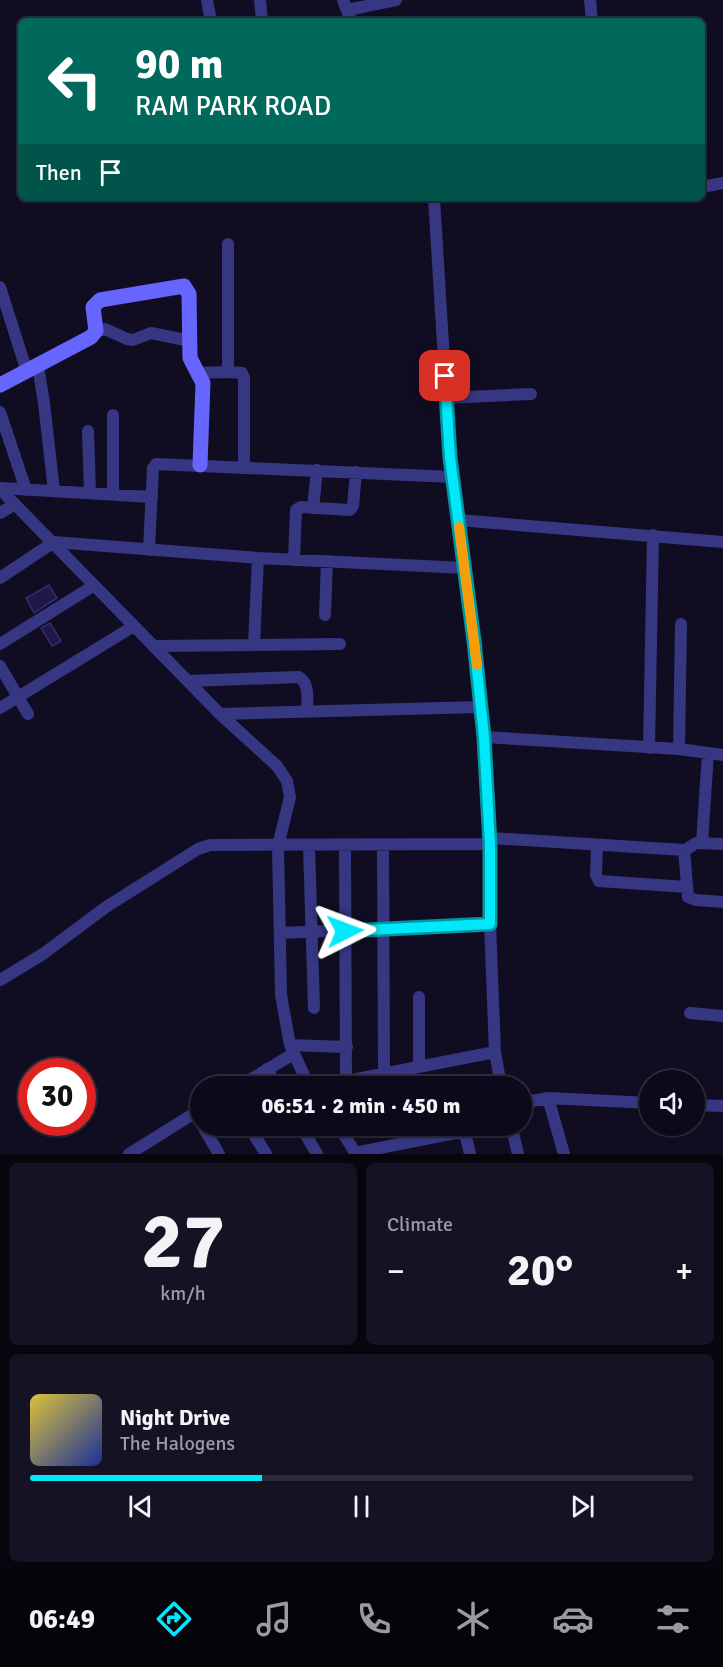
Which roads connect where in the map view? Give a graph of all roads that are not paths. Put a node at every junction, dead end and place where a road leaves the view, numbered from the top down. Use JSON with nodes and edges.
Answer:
{"nodes":[{"id":1,"x":207,"y":0,"type":"edge"},
{"id":2,"x":260,"y":0,"type":"edge"},
{"id":3,"x":396,"y":0,"type":"edge"},
{"id":4,"x":590,"y":0,"type":"edge"},
{"id":5,"x":347,"y":10,"type":"edge"},
{"id":6,"x":210,"y":18,"type":"edge"},
{"id":7,"x":262,"y":18,"type":"edge"},
{"id":8,"x":592,"y":18,"type":"edge"},
{"id":9,"x":723,"y":183,"type":"edge"},
{"id":10,"x":705,"y":186,"type":"edge"},
{"id":11,"x":434,"y":201,"type":"edge"},
{"id":12,"x":228,"y":244,"type":"dead end"},
{"id":13,"x":0,"y":287,"type":"edge"},
{"id":14,"x":96,"y":331,"type":"junction"},
{"id":15,"x":190,"y":341,"type":"junction"},
{"id":16,"x":32,"y":369,"type":"junction"},
{"id":17,"x":228,"y":372,"type":"junction"},
{"id":18,"x":198,"y":373,"type":"junction"},
{"id":19,"x":0,"y":385,"type":"edge"},
{"id":20,"x":531,"y":394,"type":"dead end"},
{"id":21,"x":446,"y":398,"type":"junction"},
{"id":22,"x":0,"y":412,"type":"edge"},
{"id":23,"x":112,"y":415,"type":"dead end"},
{"id":24,"x":88,"y":431,"type":"dead end"},
{"id":25,"x":200,"y":465,"type":"junction"},
{"id":26,"x":243,"y":466,"type":"junction"},
{"id":27,"x":317,"y":470,"type":"junction"},
{"id":28,"x":356,"y":472,"type":"junction"},
{"id":29,"x":453,"y":477,"type":"junction"},
{"id":30,"x":0,"y":489,"type":"edge"},
{"id":31,"x":26,"y":490,"type":"junction"},
{"id":32,"x":54,"y":491,"type":"junction"},
{"id":33,"x":90,"y":493,"type":"junction"},
{"id":34,"x":113,"y":495,"type":"junction"},
{"id":35,"x":152,"y":497,"type":"junction"},
{"id":36,"x":15,"y":504,"type":"junction"},
{"id":37,"x":313,"y":508,"type":"junction"},
{"id":38,"x":0,"y":513,"type":"edge"},
{"id":39,"x":458,"y":520,"type":"junction"},
{"id":40,"x":653,"y":535,"type":"junction"},
{"id":41,"x":54,"y":542,"type":"junction"},
{"id":42,"x":723,"y":542,"type":"edge"},
{"id":43,"x":149,"y":550,"type":"junction"},
{"id":44,"x":258,"y":558,"type":"junction"},
{"id":45,"x":294,"y":560,"type":"junction"},
{"id":46,"x":327,"y":561,"type":"junction"},
{"id":47,"x":465,"y":568,"type":"junction"},
{"id":48,"x":0,"y":578,"type":"edge"},
{"id":49,"x":93,"y":586,"type":"junction"},
{"id":50,"x":325,"y":615,"type":"dead end"},
{"id":51,"x":681,"y":624,"type":"dead end"},
{"id":52,"x":134,"y":626,"type":"junction"},
{"id":53,"x":0,"y":644,"type":"edge"},
{"id":54,"x":340,"y":644,"type":"dead end"},
{"id":55,"x":254,"y":645,"type":"junction"},
{"id":56,"x":153,"y":646,"type":"junction"},
{"id":57,"x":0,"y":666,"type":"edge"},
{"id":58,"x":188,"y":681,"type":"junction"},
{"id":59,"x":18,"y":697,"type":"junction"},
{"id":60,"x":480,"y":707,"type":"junction"},
{"id":61,"x":0,"y":708,"type":"edge"},
{"id":62,"x":307,"y":712,"type":"junction"},
{"id":63,"x":28,"y":714,"type":"dead end"},
{"id":64,"x":220,"y":714,"type":"junction"},
{"id":65,"x":484,"y":737,"type":"junction"},
{"id":66,"x":649,"y":748,"type":"junction"},
{"id":67,"x":679,"y":749,"type":"junction"},
{"id":68,"x":708,"y":753,"type":"junction"},
{"id":69,"x":723,"y":755,"type":"edge"},
{"id":70,"x":490,"y":841,"type":"junction"},
{"id":71,"x":702,"y":843,"type":"junction"},
{"id":72,"x":597,"y":844,"type":"junction"},
{"id":73,"x":723,"y":844,"type":"edge"},
{"id":74,"x":345,"y":845,"type":"junction"},
{"id":75,"x":383,"y":845,"type":"junction"},
{"id":76,"x":278,"y":846,"type":"junction"},
{"id":77,"x":309,"y":846,"type":"junction"},
{"id":78,"x":684,"y":851,"type":"junction"},
{"id":79,"x":687,"y":887,"type":"junction"},
{"id":80,"x":723,"y":902,"type":"edge"},
{"id":81,"x":490,"y":924,"type":"junction"},
{"id":82,"x":383,"y":929,"type":"junction"},
{"id":83,"x":345,"y":931,"type":"junction"},
{"id":84,"x":312,"y":932,"type":"junction"},
{"id":85,"x":280,"y":933,"type":"junction"},
{"id":86,"x":0,"y":980,"type":"edge"},
{"id":87,"x":419,"y":998,"type":"dead end"},
{"id":88,"x":314,"y":1008,"type":"dead end"},
{"id":89,"x":690,"y":1013,"type":"dead end"},
{"id":90,"x":723,"y":1016,"type":"edge"},
{"id":91,"x":346,"y":1047,"type":"junction"},
{"id":92,"x":291,"y":1049,"type":"junction"},
{"id":93,"x":495,"y":1052,"type":"junction"},
{"id":94,"x":419,"y":1066,"type":"junction"},
{"id":95,"x":267,"y":1069,"type":"junction"},
{"id":96,"x":384,"y":1073,"type":"junction"},
{"id":97,"x":256,"y":1076,"type":"edge"},
{"id":98,"x":271,"y":1076,"type":"edge"},
{"id":99,"x":304,"y":1076,"type":"edge"},
{"id":100,"x":346,"y":1076,"type":"edge"},
{"id":101,"x":370,"y":1076,"type":"edge"},
{"id":102,"x":499,"y":1076,"type":"edge"},
{"id":103,"x":548,"y":1098,"type":"junction"},
{"id":104,"x":532,"y":1101,"type":"edge"},
{"id":105,"x":639,"y":1102,"type":"edge"},
{"id":106,"x":705,"y":1105,"type":"edge"},
{"id":107,"x":723,"y":1106,"type":"edge"},
{"id":108,"x":190,"y":1116,"type":"edge"},
{"id":109,"x":208,"y":1136,"type":"edge"},
{"id":110,"x":255,"y":1136,"type":"edge"},
{"id":111,"x":306,"y":1136,"type":"edge"},
{"id":112,"x":346,"y":1136,"type":"edge"},
{"id":113,"x":429,"y":1136,"type":"edge"},
{"id":114,"x":466,"y":1136,"type":"edge"},
{"id":115,"x":514,"y":1136,"type":"edge"},
{"id":116,"x":356,"y":1153,"type":"edge"},
{"id":117,"x":129,"y":1154,"type":"edge"},
{"id":118,"x":219,"y":1154,"type":"edge"},
{"id":119,"x":266,"y":1154,"type":"edge"},
{"id":120,"x":317,"y":1154,"type":"edge"},
{"id":121,"x":470,"y":1154,"type":"edge"},
{"id":122,"x":518,"y":1154,"type":"edge"},
{"id":123,"x":564,"y":1154,"type":"edge"}],
"edges":[{"from":1,"to":6,"type":"street"},
{"from":2,"to":7,"type":"street"},
{"from":3,"to":5,"type":"street"},
{"from":4,"to":8,"type":"street"},
{"from":9,"to":10,"type":"street"},
{"from":11,"to":21,"type":"street"},
{"from":12,"to":17,"type":"street"},
{"from":13,"to":16,"type":"street"},
{"from":14,"to":15,"type":"street"},
{"from":14,"to":15,"type":"street"},
{"from":14,"to":16,"type":"street"},
{"from":15,"to":18,"type":"street"},
{"from":16,"to":19,"type":"street"},
{"from":16,"to":32,"type":"street"},
{"from":17,"to":18,"type":"street"},
{"from":17,"to":26,"type":"street"},
{"from":18,"to":25,"type":"street"},
{"from":20,"to":21,"type":"street"},
{"from":21,"to":29,"type":"street"},
{"from":22,"to":31,"type":"street"},
{"from":23,"to":34,"type":"street"},
{"from":24,"to":33,"type":"street"},
{"from":25,"to":26,"type":"street"},
{"from":25,"to":35,"type":"street"},
{"from":26,"to":27,"type":"street"},
{"from":27,"to":28,"type":"street"},
{"from":27,"to":37,"type":"street"},
{"from":28,"to":29,"type":"street"},
{"from":28,"to":37,"type":"street"},
{"from":29,"to":39,"type":"street"},
{"from":30,"to":31,"type":"street"},
{"from":30,"to":36,"type":"street"},
{"from":31,"to":32,"type":"street"},
{"from":32,"to":33,"type":"street"},
{"from":33,"to":34,"type":"street"},
{"from":34,"to":35,"type":"street"},
{"from":35,"to":43,"type":"street"},
{"from":36,"to":38,"type":"street"},
{"from":36,"to":41,"type":"street"},
{"from":37,"to":45,"type":"street"},
{"from":39,"to":40,"type":"street"},
{"from":39,"to":47,"type":"street"},
{"from":40,"to":42,"type":"street"},
{"from":40,"to":66,"type":"street"},
{"from":41,"to":43,"type":"street"},
{"from":41,"to":48,"type":"street"},
{"from":41,"to":49,"type":"street"},
{"from":43,"to":44,"type":"street"},
{"from":44,"to":45,"type":"street"},
{"from":44,"to":55,"type":"street"},
{"from":45,"to":46,"type":"street"},
{"from":46,"to":47,"type":"street"},
{"from":46,"to":50,"type":"street"},
{"from":47,"to":60,"type":"street"},
{"from":49,"to":52,"type":"street"},
{"from":49,"to":53,"type":"street"},
{"from":51,"to":67,"type":"street"},
{"from":52,"to":56,"type":"street"},
{"from":52,"to":59,"type":"street"},
{"from":54,"to":55,"type":"street"},
{"from":55,"to":56,"type":"street"},
{"from":56,"to":58,"type":"street"},
{"from":57,"to":59,"type":"street"},
{"from":58,"to":62,"type":"street"},
{"from":58,"to":64,"type":"street"},
{"from":59,"to":61,"type":"street"},
{"from":59,"to":63,"type":"street"},
{"from":60,"to":62,"type":"street"},
{"from":60,"to":65,"type":"street"},
{"from":62,"to":64,"type":"street"},
{"from":64,"to":76,"type":"street"},
{"from":65,"to":66,"type":"street"},
{"from":65,"to":70,"type":"street"},
{"from":66,"to":67,"type":"street"},
{"from":67,"to":68,"type":"street"},
{"from":68,"to":69,"type":"street"},
{"from":68,"to":71,"type":"street"},
{"from":70,"to":72,"type":"street"},
{"from":70,"to":75,"type":"street"},
{"from":70,"to":81,"type":"street"},
{"from":71,"to":73,"type":"street"},
{"from":71,"to":78,"type":"street"},
{"from":72,"to":78,"type":"street"},
{"from":72,"to":79,"type":"street"},
{"from":74,"to":75,"type":"street"},
{"from":74,"to":77,"type":"street"},
{"from":74,"to":83,"type":"street"},
{"from":75,"to":82,"type":"street"},
{"from":76,"to":77,"type":"street"},
{"from":76,"to":85,"type":"street"},
{"from":76,"to":86,"type":"street"},
{"from":77,"to":84,"type":"street"},
{"from":78,"to":79,"type":"street"},
{"from":79,"to":80,"type":"street"},
{"from":81,"to":82,"type":"street"},
{"from":81,"to":93,"type":"street"},
{"from":82,"to":83,"type":"street"},
{"from":82,"to":96,"type":"street"},
{"from":83,"to":84,"type":"street"},
{"from":83,"to":91,"type":"street"},
{"from":84,"to":85,"type":"street"},
{"from":84,"to":88,"type":"street"},
{"from":85,"to":92,"type":"street"},
{"from":87,"to":94,"type":"street"},
{"from":89,"to":90,"type":"street"},
{"from":91,"to":92,"type":"street"},
{"from":91,"to":100,"type":"street"},
{"from":92,"to":95,"type":"street"},
{"from":92,"to":99,"type":"street"},
{"from":93,"to":94,"type":"street"},
{"from":93,"to":102,"type":"street"},
{"from":94,"to":96,"type":"street"},
{"from":95,"to":97,"type":"street"},
{"from":95,"to":98,"type":"street"},
{"from":96,"to":101,"type":"street"},
{"from":103,"to":104,"type":"street"},
{"from":103,"to":105,"type":"street"},
{"from":103,"to":123,"type":"street"},
{"from":106,"to":107,"type":"street"},
{"from":108,"to":117,"type":"street"},
{"from":109,"to":118,"type":"street"},
{"from":110,"to":119,"type":"street"},
{"from":111,"to":120,"type":"street"},
{"from":112,"to":116,"type":"street"},
{"from":113,"to":116,"type":"street"},
{"from":114,"to":121,"type":"street"},
{"from":115,"to":122,"type":"street"}]}
